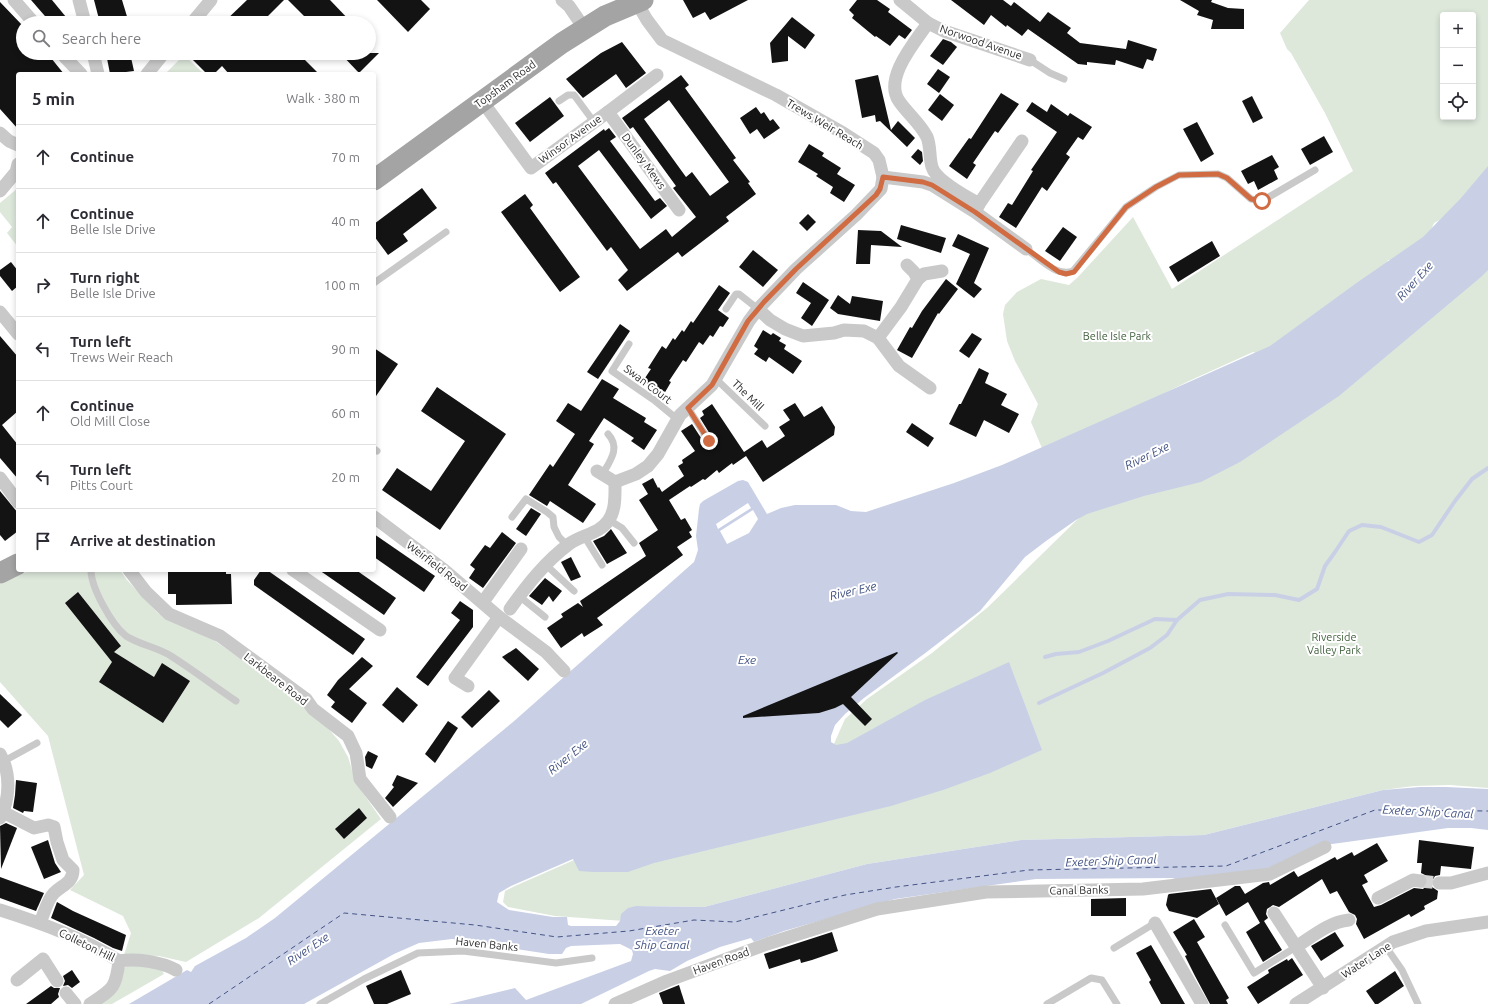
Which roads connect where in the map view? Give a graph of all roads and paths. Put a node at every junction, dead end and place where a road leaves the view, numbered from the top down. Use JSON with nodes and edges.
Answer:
{"nodes":[{"id":1,"x":14,"y":0,"type":"edge"},
{"id":2,"x":79,"y":0,"type":"edge"},
{"id":3,"x":210,"y":0,"type":"edge"},
{"id":4,"x":562,"y":0,"type":"edge"},
{"id":5,"x":900,"y":0,"type":"edge"},
{"id":6,"x":640,"y":1,"type":"edge"},
{"id":7,"x":28,"y":16,"type":"edge"},
{"id":8,"x":83,"y":16,"type":"edge"},
{"id":9,"x":197,"y":16,"type":"edge"},
{"id":10,"x":928,"y":23,"type":"junction"},
{"id":11,"x":584,"y":28,"type":"junction"},
{"id":12,"x":68,"y":60,"type":"edge"},
{"id":13,"x":95,"y":60,"type":"edge"},
{"id":14,"x":158,"y":60,"type":"edge"},
{"id":15,"x":1030,"y":60,"type":"joint"},
{"id":16,"x":79,"y":72,"type":"edge"},
{"id":17,"x":98,"y":72,"type":"edge"},
{"id":18,"x":149,"y":72,"type":"edge"},
{"id":19,"x":656,"y":75,"type":"dead end"},
{"id":20,"x":1064,"y":79,"type":"dead end"},
{"id":21,"x":482,"y":101,"type":"junction"},
{"id":22,"x":559,"y":101,"type":"dead end"},
{"id":23,"x":608,"y":112,"type":"junction"},
{"id":24,"x":594,"y":122,"type":"junction"},
{"id":25,"x":0,"y":133,"type":"edge"},
{"id":26,"x":1022,"y":142,"type":"dead end"},
{"id":27,"x":16,"y":144,"type":"edge"},
{"id":28,"x":1315,"y":170,"type":"dead end"},
{"id":29,"x":16,"y":172,"type":"edge"},
{"id":30,"x":883,"y":177,"type":"junction"},
{"id":31,"x":376,"y":179,"type":"edge"},
{"id":32,"x":0,"y":191,"type":"edge"},
{"id":33,"x":977,"y":208,"type":"junction"},
{"id":34,"x":679,"y":210,"type":"dead end"},
{"id":35,"x":446,"y":232,"type":"dead end"},
{"id":36,"x":1026,"y":249,"type":"joint"},
{"id":37,"x":908,"y":265,"type":"dead end"},
{"id":38,"x":942,"y":271,"type":"dead end"},
{"id":39,"x":918,"y":279,"type":"junction"},
{"id":40,"x":376,"y":283,"type":"edge"},
{"id":41,"x":726,"y":309,"type":"dead end"},
{"id":42,"x":758,"y":309,"type":"junction"},
{"id":43,"x":0,"y":312,"type":"edge"},
{"id":44,"x":16,"y":332,"type":"edge"},
{"id":45,"x":878,"y":338,"type":"junction"},
{"id":46,"x":629,"y":344,"type":"dead end"},
{"id":47,"x":716,"y":378,"type":"junction"},
{"id":48,"x":930,"y":388,"type":"dead end"},
{"id":49,"x":688,"y":408,"type":"junction"},
{"id":50,"x":677,"y":419,"type":"junction"},
{"id":51,"x":765,"y":426,"type":"dead end"},
{"id":52,"x":608,"y":434,"type":"dead end"},
{"id":53,"x":709,"y":441,"type":"dead end"},
{"id":54,"x":600,"y":473,"type":"joint"},
{"id":55,"x":0,"y":478,"type":"edge"},
{"id":56,"x":616,"y":482,"type":"junction"},
{"id":57,"x":16,"y":499,"type":"edge"},
{"id":58,"x":512,"y":517,"type":"dead end"},
{"id":59,"x":376,"y":518,"type":"edge"},
{"id":60,"x":609,"y":520,"type":"junction"},
{"id":61,"x":584,"y":536,"type":"junction"},
{"id":62,"x":634,"y":543,"type":"dead end"},
{"id":63,"x":567,"y":545,"type":"junction"},
{"id":64,"x":521,"y":549,"type":"dead end"},
{"id":65,"x":16,"y":565,"type":"edge"},
{"id":66,"x":546,"y":565,"type":"junction"},
{"id":67,"x":602,"y":565,"type":"dead end"},
{"id":68,"x":92,"y":572,"type":"edge"},
{"id":69,"x":131,"y":572,"type":"edge"},
{"id":70,"x":296,"y":572,"type":"edge"},
{"id":71,"x":0,"y":573,"type":"edge"},
{"id":72,"x":574,"y":591,"type":"dead end"},
{"id":73,"x":520,"y":596,"type":"junction"},
{"id":74,"x":483,"y":602,"type":"junction"},
{"id":75,"x":505,"y":613,"type":"junction"},
{"id":76,"x":545,"y":617,"type":"dead end"},
{"id":77,"x":380,"y":630,"type":"dead end"},
{"id":78,"x":564,"y":670,"type":"dead end"},
{"id":79,"x":468,"y":686,"type":"dead end"},
{"id":80,"x":236,"y":701,"type":"dead end"},
{"id":81,"x":37,"y":743,"type":"dead end"},
{"id":82,"x":2,"y":757,"type":"edge"},
{"id":83,"x":387,"y":813,"type":"dead end"},
{"id":84,"x":2,"y":815,"type":"edge"},
{"id":85,"x":1325,"y":847,"type":"dead end"},
{"id":86,"x":1488,"y":873,"type":"edge"},
{"id":87,"x":1420,"y":881,"type":"tunnel mouth"},
{"id":88,"x":1439,"y":883,"type":"tunnel mouth"},
{"id":89,"x":1378,"y":898,"type":"dead end"},
{"id":90,"x":0,"y":910,"type":"edge"},
{"id":91,"x":1274,"y":913,"type":"dead end"},
{"id":92,"x":1349,"y":920,"type":"dead end"},
{"id":93,"x":1488,"y":922,"type":"edge"},
{"id":94,"x":40,"y":923,"type":"junction"},
{"id":95,"x":829,"y":923,"type":"joint"},
{"id":96,"x":1155,"y":923,"type":"joint"},
{"id":97,"x":1225,"y":925,"type":"dead end"},
{"id":98,"x":1296,"y":947,"type":"junction"},
{"id":99,"x":1386,"y":947,"type":"junction"},
{"id":100,"x":1114,"y":948,"type":"dead end"},
{"id":101,"x":592,"y":958,"type":"dead end"},
{"id":102,"x":119,"y":961,"type":"junction"},
{"id":103,"x":176,"y":970,"type":"dead end"},
{"id":104,"x":17,"y":980,"type":"dead end"},
{"id":105,"x":57,"y":981,"type":"dead end"},
{"id":106,"x":1323,"y":988,"type":"junction"},
{"id":107,"x":66,"y":992,"type":"dead end"},
{"id":108,"x":74,"y":1004,"type":"edge"},
{"id":109,"x":90,"y":1004,"type":"edge"},
{"id":110,"x":320,"y":1004,"type":"edge"},
{"id":111,"x":615,"y":1004,"type":"edge"},
{"id":112,"x":1047,"y":1004,"type":"edge"},
{"id":113,"x":1117,"y":1004,"type":"edge"},
{"id":114,"x":1202,"y":1004,"type":"edge"},
{"id":115,"x":1296,"y":1004,"type":"edge"},
{"id":116,"x":1418,"y":1004,"type":"edge"}],
"edges":[{"from":1,"to":7,"type":"street"},
{"from":2,"to":8,"type":"street"},
{"from":3,"to":9,"type":"street"},
{"from":4,"to":11,"type":"street"},
{"from":5,"to":10,"type":"street","name":"Norwood Avenue"},
{"from":6,"to":11,"type":"main road","name":"Topsham Road"},
{"from":6,"to":30,"type":"street","name":"Trews Weir Reach"},
{"from":10,"to":15,"type":"street","name":"Norwood Avenue"},
{"from":10,"to":33,"type":"street"},
{"from":11,"to":21,"type":"main road","name":"Topsham Road"},
{"from":12,"to":16,"type":"street"},
{"from":13,"to":17,"type":"street"},
{"from":14,"to":18,"type":"street"},
{"from":15,"to":20,"type":"lane","name":"Norwood Avenue"},
{"from":19,"to":23,"type":"street","name":"Winsor Avenue"},
{"from":21,"to":24,"type":"street","name":"Winsor Avenue"},
{"from":21,"to":31,"type":"main road","name":"Topsham Road"},
{"from":22,"to":24,"type":"lane"},
{"from":23,"to":24,"type":"street","name":"Winsor Avenue"},
{"from":23,"to":34,"type":"street","name":"Dunley Mews"},
{"from":25,"to":27,"type":"street"},
{"from":26,"to":33,"type":"street"},
{"from":28,"to":36,"type":"lane"},
{"from":29,"to":32,"type":"street"},
{"from":30,"to":33,"type":"street"},
{"from":30,"to":42,"type":"street"},
{"from":33,"to":36,"type":"street"},
{"from":35,"to":40,"type":"lane"},
{"from":37,"to":39,"type":"street"},
{"from":38,"to":39,"type":"street"},
{"from":39,"to":45,"type":"street"},
{"from":41,"to":42,"type":"lane"},
{"from":42,"to":45,"type":"street"},
{"from":42,"to":47,"type":"street"},
{"from":43,"to":44,"type":"street"},
{"from":45,"to":48,"type":"street"},
{"from":46,"to":50,"type":"lane","name":"Swan Court"},
{"from":47,"to":49,"type":"street"},
{"from":47,"to":51,"type":"lane","name":"The Mill"},
{"from":49,"to":50,"type":"street"},
{"from":49,"to":53,"type":"lane"},
{"from":50,"to":56,"type":"street"},
{"from":52,"to":54,"type":"lane"},
{"from":54,"to":56,"type":"street"},
{"from":55,"to":57,"type":"street"},
{"from":56,"to":60,"type":"street"},
{"from":58,"to":63,"type":"lane"},
{"from":59,"to":74,"type":"street","name":"Weirfield Road"},
{"from":60,"to":61,"type":"street"},
{"from":60,"to":62,"type":"lane"},
{"from":61,"to":63,"type":"street"},
{"from":61,"to":67,"type":"lane"},
{"from":63,"to":66,"type":"street"},
{"from":64,"to":74,"type":"street"},
{"from":65,"to":71,"type":"main road"},
{"from":66,"to":72,"type":"lane"},
{"from":66,"to":73,"type":"street"},
{"from":68,"to":80,"type":"lane"},
{"from":69,"to":83,"type":"street","name":"Larkbeare Road"},
{"from":70,"to":77,"type":"street"},
{"from":73,"to":75,"type":"street"},
{"from":73,"to":76,"type":"lane"},
{"from":74,"to":75,"type":"street","name":"Weirfield Road"},
{"from":75,"to":78,"type":"street","name":"Weirfield Road"},
{"from":75,"to":79,"type":"street"},
{"from":81,"to":82,"type":"lane"},
{"from":82,"to":84,"type":"street"},
{"from":84,"to":94,"type":"street"},
{"from":85,"to":95,"type":"street","name":"Canal Banks"},
{"from":86,"to":88,"type":"street"},
{"from":87,"to":89,"type":"street"},
{"from":90,"to":94,"type":"street","name":"Colleton Hill"},
{"from":91,"to":98,"type":"street"},
{"from":92,"to":98,"type":"street"},
{"from":93,"to":99,"type":"street","name":"Water Lane"},
{"from":94,"to":102,"type":"street","name":"Colleton Hill"},
{"from":95,"to":111,"type":"street","name":"Haven Road"},
{"from":96,"to":100,"type":"lane"},
{"from":96,"to":114,"type":"street"},
{"from":97,"to":98,"type":"lane"},
{"from":98,"to":106,"type":"street"},
{"from":99,"to":106,"type":"street","name":"Water Lane"},
{"from":99,"to":116,"type":"lane"},
{"from":101,"to":110,"type":"lane","name":"Haven Banks"},
{"from":102,"to":103,"type":"street","name":"Colleton Hill"},
{"from":102,"to":109,"type":"street"},
{"from":104,"to":105,"type":"street"},
{"from":106,"to":115,"type":"street","name":"Water Lane"},
{"from":107,"to":108,"type":"street"},
{"from":112,"to":113,"type":"lane"}]}
